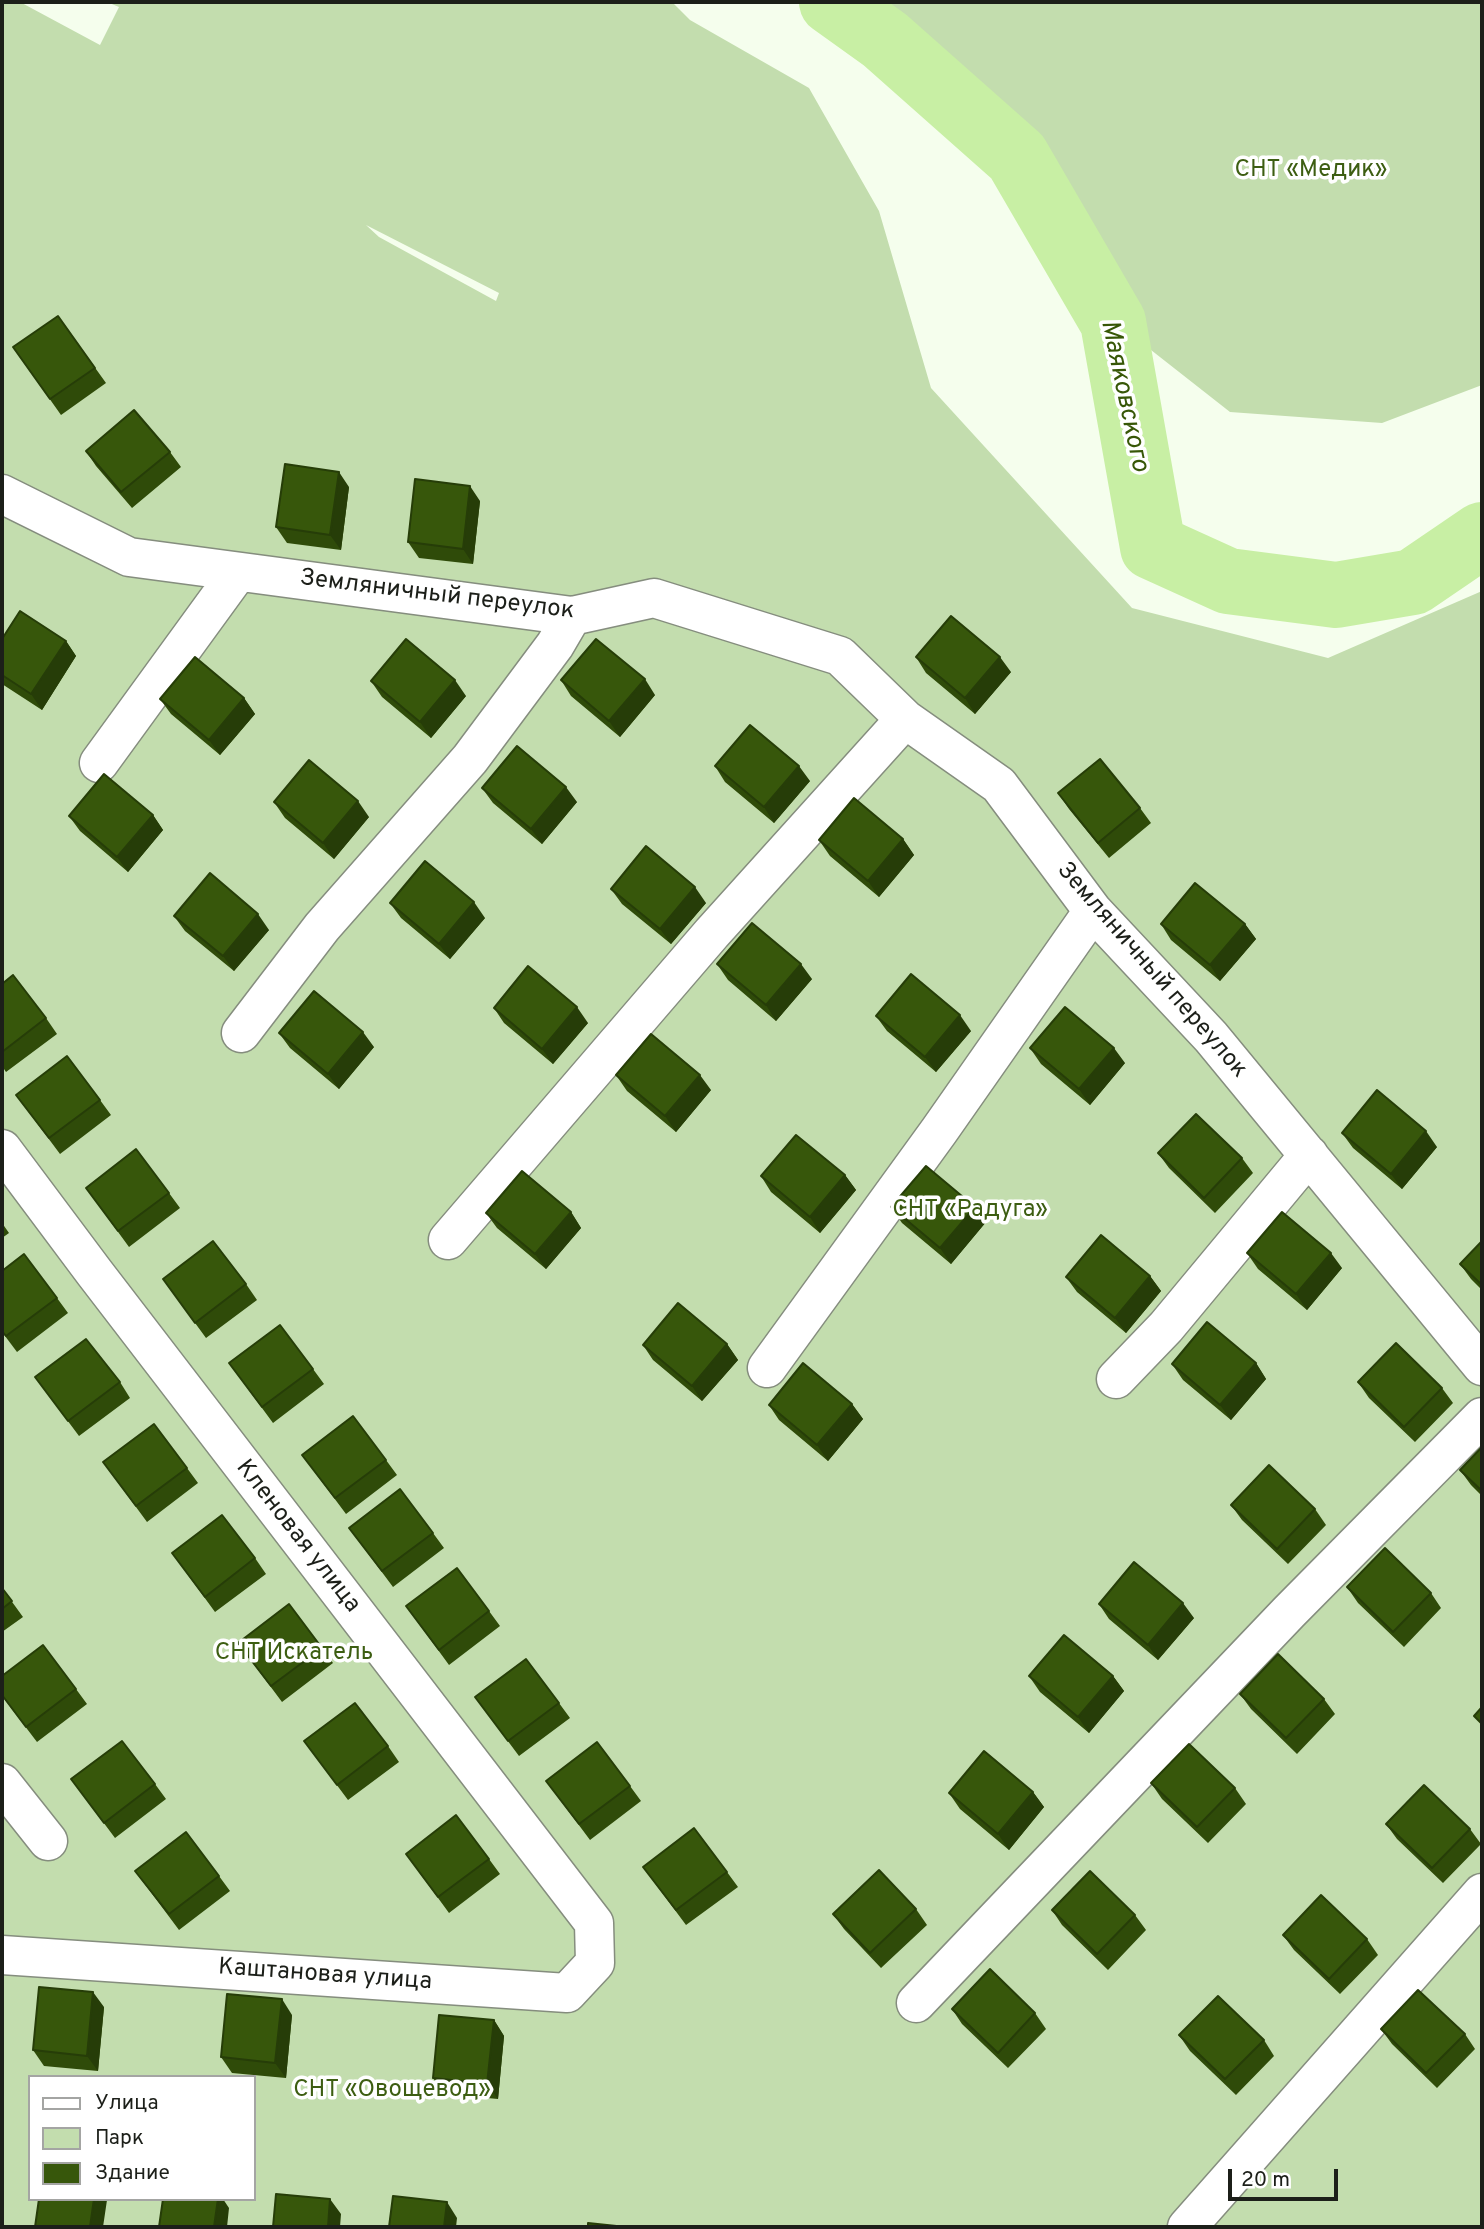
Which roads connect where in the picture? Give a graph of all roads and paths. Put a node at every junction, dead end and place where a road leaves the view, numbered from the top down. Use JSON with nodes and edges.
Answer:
{"nodes":[{"id":1,"x":2,"y":494,"type":"edge"},
{"id":2,"x":238,"y":572,"type":"junction"},
{"id":3,"x":572,"y":616,"type":"junction"},
{"id":4,"x":905,"y":719,"type":"junction"},
{"id":5,"x":99,"y":763,"type":"dead end"},
{"id":6,"x":1093,"y":911,"type":"junction"},
{"id":7,"x":241,"y":1032,"type":"dead end"},
{"id":8,"x":2,"y":1149,"type":"edge"},
{"id":9,"x":1309,"y":1156,"type":"junction"},
{"id":10,"x":448,"y":1240,"type":"dead end"},
{"id":11,"x":1482,"y":1366,"type":"edge"},
{"id":12,"x":767,"y":1368,"type":"dead end"},
{"id":13,"x":1116,"y":1379,"type":"dead end"},
{"id":14,"x":1482,"y":1416,"type":"edge"},
{"id":15,"x":2,"y":1783,"type":"edge"},
{"id":16,"x":48,"y":1841,"type":"dead end"},
{"id":17,"x":1482,"y":1893,"type":"edge"},
{"id":18,"x":594,"y":1923,"type":"joint"},
{"id":19,"x":2,"y":1955,"type":"edge"},
{"id":20,"x":916,"y":2003,"type":"dead end"},
{"id":21,"x":1187,"y":2227,"type":"edge"}],
"edges":[{"from":1,"to":2,"type":"street","name":"Земляничный переулок"},
{"from":2,"to":3,"type":"street","name":"Земляничный переулок"},
{"from":2,"to":5,"type":"street"},
{"from":3,"to":4,"type":"street","name":"Земляничный переулок"},
{"from":3,"to":7,"type":"street"},
{"from":4,"to":6,"type":"street","name":"Земляничный переулок"},
{"from":4,"to":10,"type":"street"},
{"from":6,"to":9,"type":"street","name":"Земляничный переулок"},
{"from":6,"to":12,"type":"street"},
{"from":8,"to":18,"type":"street","name":"Кленовая улица"},
{"from":9,"to":11,"type":"street","name":"Земляничный переулок"},
{"from":9,"to":13,"type":"street"},
{"from":14,"to":20,"type":"street"},
{"from":15,"to":16,"type":"street"},
{"from":17,"to":21,"type":"street"},
{"from":18,"to":19,"type":"street","name":"Каштановая улица"}]}
